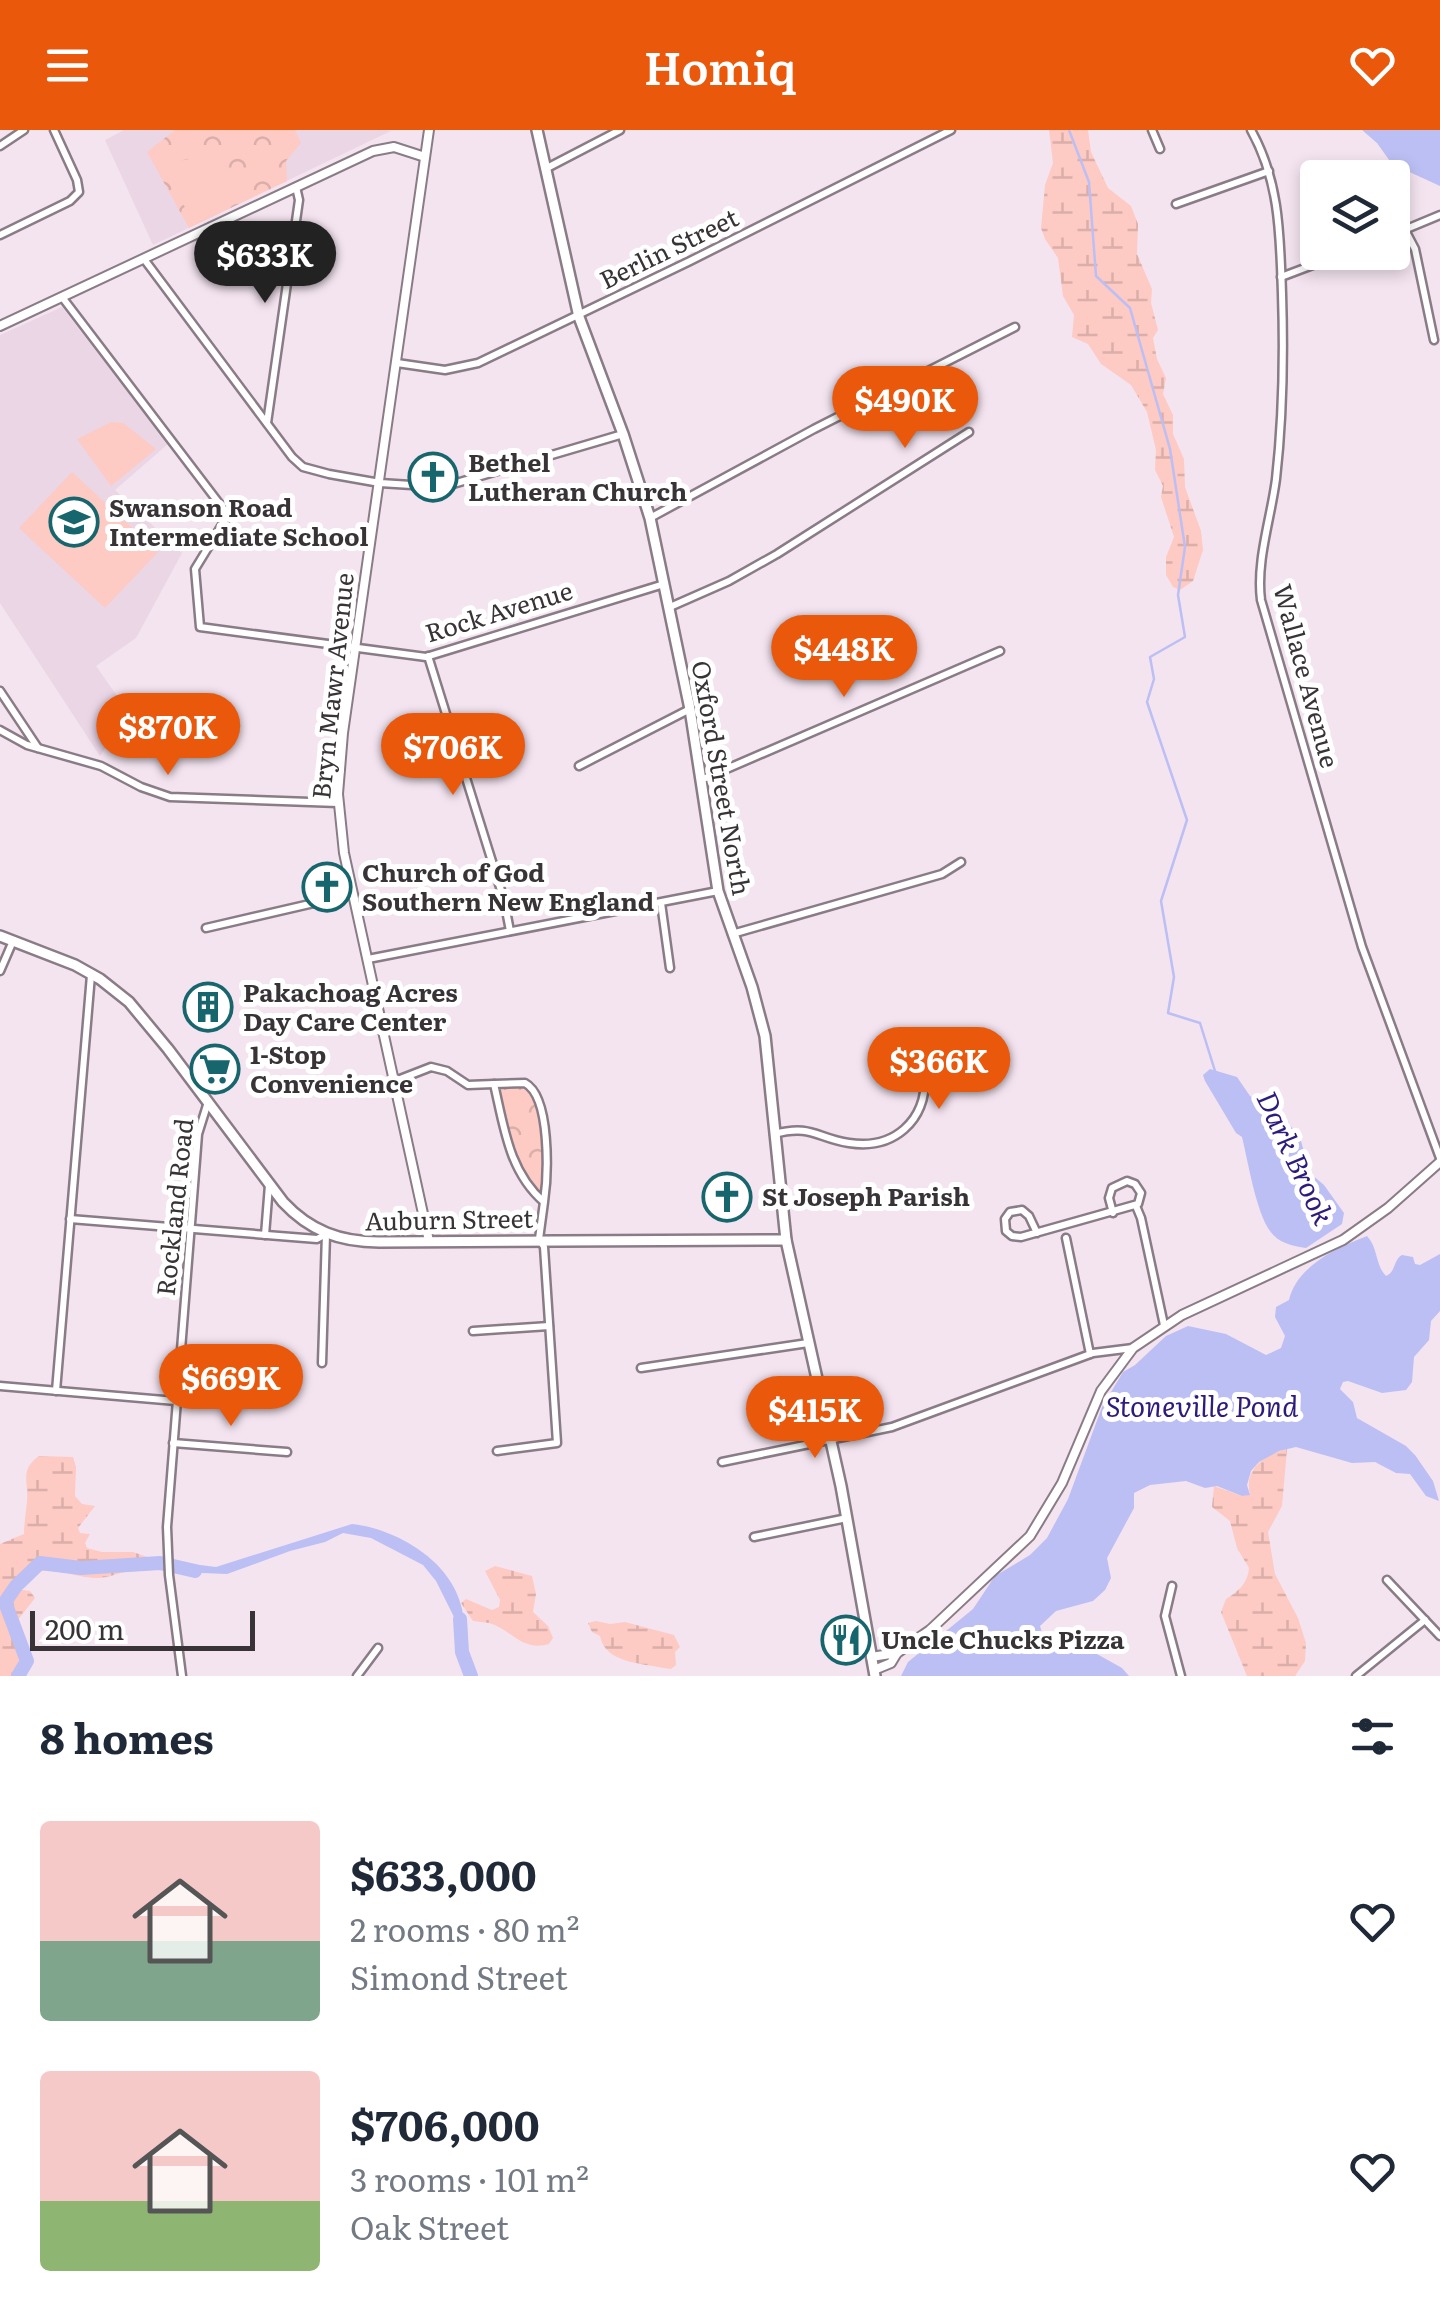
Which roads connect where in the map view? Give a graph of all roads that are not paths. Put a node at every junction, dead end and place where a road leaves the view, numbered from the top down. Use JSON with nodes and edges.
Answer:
{"nodes":[{"id":1,"x":24,"y":130,"type":"edge"},
{"id":2,"x":54,"y":130,"type":"edge"},
{"id":3,"x":429,"y":130,"type":"edge"},
{"id":4,"x":536,"y":130,"type":"edge"},
{"id":5,"x":620,"y":130,"type":"edge"},
{"id":6,"x":950,"y":130,"type":"edge"},
{"id":7,"x":1152,"y":130,"type":"edge"},
{"id":8,"x":1251,"y":130,"type":"edge"},
{"id":9,"x":0,"y":146,"type":"edge"},
{"id":10,"x":1160,"y":149,"type":"dead end"},
{"id":11,"x":425,"y":157,"type":"junction"},
{"id":12,"x":546,"y":168,"type":"junction"},
{"id":13,"x":1268,"y":171,"type":"junction"},
{"id":14,"x":296,"y":187,"type":"junction"},
{"id":15,"x":1176,"y":204,"type":"dead end"},
{"id":16,"x":1440,"y":215,"type":"edge"},
{"id":17,"x":1410,"y":228,"type":"edge"},
{"id":18,"x":0,"y":235,"type":"edge"},
{"id":19,"x":1410,"y":240,"type":"edge"},
{"id":20,"x":144,"y":259,"type":"junction"},
{"id":21,"x":1301,"y":270,"type":"edge"},
{"id":22,"x":1281,"y":278,"type":"junction"},
{"id":23,"x":62,"y":297,"type":"junction"},
{"id":24,"x":578,"y":316,"type":"junction"},
{"id":25,"x":0,"y":326,"type":"edge"},
{"id":26,"x":1015,"y":327,"type":"dead end"},
{"id":27,"x":1434,"y":340,"type":"dead end"},
{"id":28,"x":396,"y":363,"type":"junction"},
{"id":29,"x":266,"y":424,"type":"junction"},
{"id":30,"x":969,"y":432,"type":"dead end"},
{"id":31,"x":623,"y":434,"type":"junction"},
{"id":32,"x":380,"y":483,"type":"junction"},
{"id":33,"x":650,"y":518,"type":"junction"},
{"id":34,"x":665,"y":584,"type":"junction"},
{"id":35,"x":670,"y":607,"type":"junction"},
{"id":36,"x":355,"y":647,"type":"junction"},
{"id":37,"x":1000,"y":651,"type":"dead end"},
{"id":38,"x":428,"y":656,"type":"junction"},
{"id":39,"x":0,"y":691,"type":"edge"},
{"id":40,"x":690,"y":709,"type":"junction"},
{"id":41,"x":0,"y":730,"type":"edge"},
{"id":42,"x":38,"y":749,"type":"junction"},
{"id":43,"x":580,"y":766,"type":"dead end"},
{"id":44,"x":701,"y":780,"type":"junction"},
{"id":45,"x":338,"y":803,"type":"junction"},
{"id":46,"x":961,"y":862,"type":"dead end"},
{"id":47,"x":718,"y":891,"type":"junction"},
{"id":48,"x":354,"y":894,"type":"junction"},
{"id":49,"x":661,"y":903,"type":"junction"},
{"id":50,"x":206,"y":928,"type":"dead end"},
{"id":51,"x":510,"y":932,"type":"junction"},
{"id":52,"x":732,"y":934,"type":"junction"},
{"id":53,"x":0,"y":936,"type":"edge"},
{"id":54,"x":14,"y":940,"type":"junction"},
{"id":55,"x":368,"y":959,"type":"junction"},
{"id":56,"x":670,"y":968,"type":"dead end"},
{"id":57,"x":0,"y":971,"type":"edge"},
{"id":58,"x":91,"y":974,"type":"junction"},
{"id":59,"x":925,"y":1077,"type":"junction"},
{"id":60,"x":395,"y":1081,"type":"junction"},
{"id":61,"x":494,"y":1084,"type":"junction"},
{"id":62,"x":208,"y":1101,"type":"junction"},
{"id":63,"x":773,"y":1134,"type":"junction"},
{"id":64,"x":1440,"y":1160,"type":"edge"},
{"id":65,"x":269,"y":1184,"type":"junction"},
{"id":66,"x":544,"y":1202,"type":"junction"},
{"id":67,"x":1136,"y":1206,"type":"junction"},
{"id":68,"x":1113,"y":1213,"type":"junction"},
{"id":69,"x":70,"y":1219,"type":"junction"},
{"id":70,"x":190,"y":1228,"type":"junction"},
{"id":71,"x":1038,"y":1233,"type":"junction"},
{"id":72,"x":326,"y":1234,"type":"junction"},
{"id":73,"x":265,"y":1235,"type":"junction"},
{"id":74,"x":1066,"y":1238,"type":"dead end"},
{"id":75,"x":539,"y":1239,"type":"junction"},
{"id":76,"x":786,"y":1240,"type":"junction"},
{"id":77,"x":429,"y":1241,"type":"junction"},
{"id":78,"x":1164,"y":1324,"type":"junction"},
{"id":79,"x":549,"y":1326,"type":"junction"},
{"id":80,"x":473,"y":1330,"type":"dead end"},
{"id":81,"x":808,"y":1343,"type":"junction"},
{"id":82,"x":1133,"y":1348,"type":"junction"},
{"id":83,"x":1090,"y":1354,"type":"junction"},
{"id":84,"x":322,"y":1363,"type":"dead end"},
{"id":85,"x":641,"y":1368,"type":"dead end"},
{"id":86,"x":0,"y":1386,"type":"edge"},
{"id":87,"x":56,"y":1391,"type":"junction"},
{"id":88,"x":176,"y":1401,"type":"junction"},
{"id":89,"x":830,"y":1441,"type":"junction"},
{"id":90,"x":173,"y":1443,"type":"junction"},
{"id":91,"x":498,"y":1451,"type":"dead end"},
{"id":92,"x":287,"y":1452,"type":"dead end"},
{"id":93,"x":722,"y":1462,"type":"dead end"},
{"id":94,"x":847,"y":1518,"type":"junction"},
{"id":95,"x":754,"y":1537,"type":"dead end"},
{"id":96,"x":1387,"y":1580,"type":"dead end"},
{"id":97,"x":1172,"y":1586,"type":"dead end"},
{"id":98,"x":1425,"y":1620,"type":"junction"},
{"id":99,"x":1440,"y":1636,"type":"edge"},
{"id":100,"x":378,"y":1648,"type":"dead end"},
{"id":101,"x":897,"y":1653,"type":"junction"},
{"id":102,"x":871,"y":1656,"type":"junction"},
{"id":103,"x":875,"y":1673,"type":"edge"},
{"id":104,"x":182,"y":1676,"type":"edge"},
{"id":105,"x":357,"y":1676,"type":"edge"},
{"id":106,"x":1180,"y":1676,"type":"edge"},
{"id":107,"x":1356,"y":1676,"type":"edge"}],
"edges":[{"from":1,"to":9,"type":"street"},
{"from":2,"to":18,"type":"street"},
{"from":3,"to":11,"type":"street","name":"Bryn Mawr Avenue"},
{"from":4,"to":12,"type":"main road","name":"Oxford Street North"},
{"from":5,"to":12,"type":"street"},
{"from":6,"to":24,"type":"street","name":"Berlin Street"},
{"from":7,"to":10,"type":"street"},
{"from":8,"to":13,"type":"street","name":"Wallace Avenue"},
{"from":11,"to":14,"type":"street"},
{"from":11,"to":28,"type":"street","name":"Bryn Mawr Avenue"},
{"from":12,"to":24,"type":"main road","name":"Oxford Street North"},
{"from":13,"to":15,"type":"street"},
{"from":13,"to":22,"type":"street","name":"Wallace Avenue"},
{"from":14,"to":20,"type":"street"},
{"from":14,"to":29,"type":"street"},
{"from":16,"to":17,"type":"street"},
{"from":19,"to":27,"type":"street"},
{"from":20,"to":23,"type":"street"},
{"from":20,"to":29,"type":"street"},
{"from":21,"to":22,"type":"street"},
{"from":22,"to":64,"type":"street","name":"Wallace Avenue"},
{"from":23,"to":25,"type":"street"},
{"from":23,"to":36,"type":"street","name":"Rock Avenue"},
{"from":24,"to":28,"type":"street","name":"Berlin Street"},
{"from":24,"to":31,"type":"main road","name":"Oxford Street North"},
{"from":26,"to":33,"type":"street"},
{"from":28,"to":32,"type":"street","name":"Bryn Mawr Avenue"},
{"from":29,"to":32,"type":"street"},
{"from":30,"to":35,"type":"street"},
{"from":31,"to":32,"type":"street"},
{"from":31,"to":33,"type":"main road","name":"Oxford Street North"},
{"from":32,"to":36,"type":"street","name":"Bryn Mawr Avenue"},
{"from":33,"to":34,"type":"main road","name":"Oxford Street North"},
{"from":34,"to":35,"type":"main road","name":"Oxford Street North"},
{"from":34,"to":38,"type":"street","name":"Rock Avenue"},
{"from":35,"to":40,"type":"main road","name":"Oxford Street North"},
{"from":36,"to":38,"type":"street","name":"Rock Avenue"},
{"from":36,"to":45,"type":"street","name":"Bryn Mawr Avenue"},
{"from":37,"to":44,"type":"street"},
{"from":38,"to":51,"type":"street"},
{"from":39,"to":42,"type":"street"},
{"from":40,"to":43,"type":"street"},
{"from":40,"to":44,"type":"main road","name":"Oxford Street North"},
{"from":41,"to":42,"type":"street"},
{"from":42,"to":45,"type":"street"},
{"from":44,"to":47,"type":"main road","name":"Oxford Street North"},
{"from":45,"to":48,"type":"street","name":"Bryn Mawr Avenue"},
{"from":46,"to":52,"type":"street"},
{"from":47,"to":49,"type":"street"},
{"from":47,"to":52,"type":"main road","name":"Oxford Street North"},
{"from":48,"to":50,"type":"street"},
{"from":48,"to":55,"type":"street","name":"Bryn Mawr Avenue"},
{"from":49,"to":51,"type":"street"},
{"from":49,"to":56,"type":"street"},
{"from":51,"to":55,"type":"street"},
{"from":52,"to":63,"type":"main road","name":"Oxford Street North"},
{"from":53,"to":54,"type":"main road","name":"Auburn Street"},
{"from":54,"to":57,"type":"street"},
{"from":54,"to":58,"type":"main road","name":"Auburn Street"},
{"from":55,"to":60,"type":"street","name":"Bryn Mawr Avenue"},
{"from":58,"to":62,"type":"main road","name":"Auburn Street"},
{"from":58,"to":69,"type":"street"},
{"from":59,"to":59,"type":"street"},
{"from":59,"to":63,"type":"street"},
{"from":60,"to":61,"type":"street"},
{"from":60,"to":77,"type":"street","name":"Bryn Mawr Avenue"},
{"from":61,"to":66,"type":"street"},
{"from":61,"to":66,"type":"street"},
{"from":62,"to":65,"type":"main road","name":"Auburn Street"},
{"from":62,"to":70,"type":"street","name":"Rockland Road"},
{"from":63,"to":76,"type":"main road","name":"Oxford Street North"},
{"from":64,"to":78,"type":"street"},
{"from":65,"to":72,"type":"main road","name":"Auburn Street"},
{"from":65,"to":73,"type":"street"},
{"from":66,"to":75,"type":"street"},
{"from":67,"to":68,"type":"street"},
{"from":67,"to":68,"type":"street"},
{"from":67,"to":78,"type":"street"},
{"from":68,"to":71,"type":"street"},
{"from":69,"to":70,"type":"street"},
{"from":69,"to":87,"type":"street"},
{"from":70,"to":73,"type":"street"},
{"from":70,"to":88,"type":"street","name":"Rockland Road"},
{"from":71,"to":71,"type":"street"},
{"from":72,"to":73,"type":"street"},
{"from":72,"to":77,"type":"main road","name":"Auburn Street"},
{"from":72,"to":84,"type":"street"},
{"from":74,"to":83,"type":"street"},
{"from":75,"to":76,"type":"main road","name":"Auburn Street"},
{"from":75,"to":77,"type":"main road","name":"Auburn Street"},
{"from":75,"to":79,"type":"street"},
{"from":76,"to":81,"type":"main road","name":"Oxford Street North"},
{"from":78,"to":82,"type":"street"},
{"from":79,"to":80,"type":"street"},
{"from":79,"to":91,"type":"street"},
{"from":81,"to":85,"type":"street"},
{"from":81,"to":89,"type":"main road","name":"Oxford Street North"},
{"from":82,"to":83,"type":"street"},
{"from":82,"to":101,"type":"street"},
{"from":83,"to":89,"type":"street"},
{"from":86,"to":87,"type":"street"},
{"from":87,"to":88,"type":"street"},
{"from":88,"to":90,"type":"street","name":"Rockland Road"},
{"from":89,"to":93,"type":"street"},
{"from":89,"to":94,"type":"main road","name":"Oxford Street North"},
{"from":90,"to":92,"type":"street"},
{"from":90,"to":104,"type":"street","name":"Rockland Road"},
{"from":94,"to":95,"type":"street"},
{"from":94,"to":102,"type":"main road","name":"Oxford Street North"},
{"from":96,"to":98,"type":"street"},
{"from":97,"to":106,"type":"street"},
{"from":98,"to":99,"type":"street"},
{"from":98,"to":107,"type":"street"},
{"from":100,"to":105,"type":"street"},
{"from":101,"to":102,"type":"street"},
{"from":101,"to":103,"type":"street"},
{"from":102,"to":103,"type":"main road","name":"Oxford Street North"}]}
